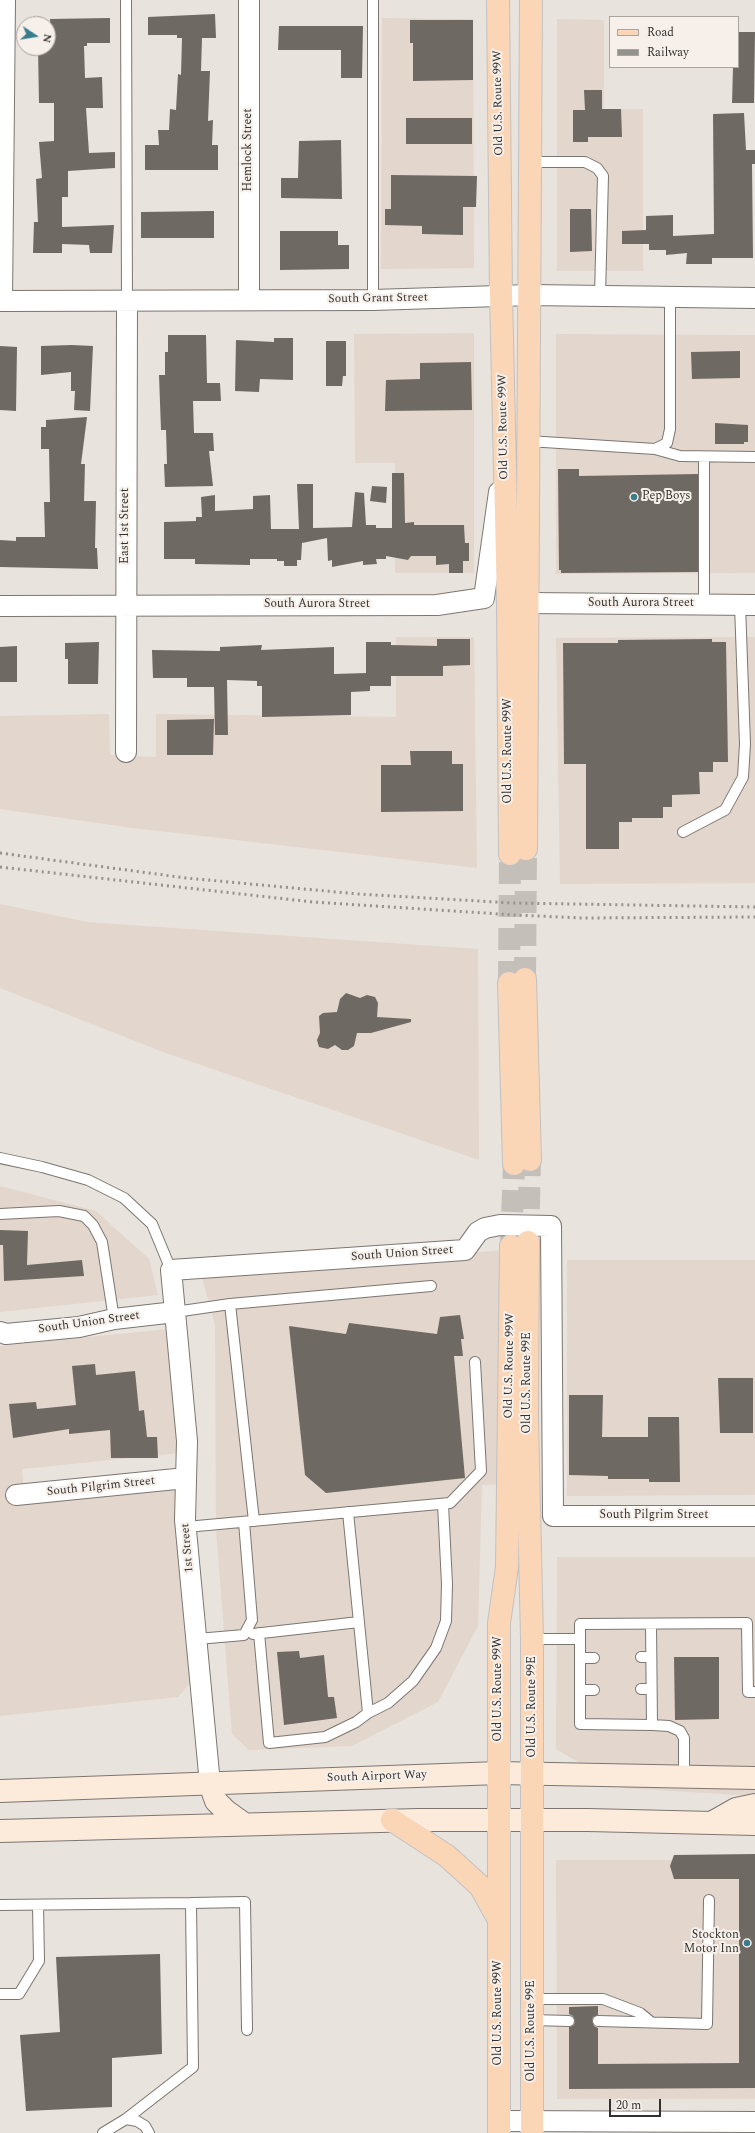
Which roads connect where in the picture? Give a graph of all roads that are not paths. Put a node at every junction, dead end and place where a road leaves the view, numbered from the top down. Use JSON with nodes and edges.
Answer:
{"nodes":[{"id":1,"x":5,"y":0,"type":"edge"},
{"id":2,"x":126,"y":0,"type":"edge"},
{"id":3,"x":249,"y":0,"type":"edge"},
{"id":4,"x":373,"y":0,"type":"edge"},
{"id":5,"x":498,"y":0,"type":"edge"},
{"id":6,"x":531,"y":0,"type":"edge"},
{"id":7,"x":530,"y":162,"type":"junction"},
{"id":8,"x":530,"y":295,"type":"junction"},
{"id":9,"x":501,"y":296,"type":"junction"},
{"id":10,"x":600,"y":296,"type":"junction"},
{"id":11,"x":670,"y":297,"type":"junction"},
{"id":12,"x":755,"y":298,"type":"edge"},
{"id":13,"x":127,"y":300,"type":"junction"},
{"id":14,"x":249,"y":300,"type":"junction"},
{"id":15,"x":373,"y":300,"type":"junction"},
{"id":16,"x":1,"y":301,"type":"edge"},
{"id":17,"x":528,"y":442,"type":"junction"},
{"id":18,"x":655,"y":449,"type":"junction"},
{"id":19,"x":505,"y":450,"type":"junction"},
{"id":20,"x":704,"y":457,"type":"junction"},
{"id":21,"x":755,"y":457,"type":"edge"},
{"id":22,"x":527,"y":603,"type":"junction"},
{"id":23,"x":704,"y":604,"type":"junction"},
{"id":24,"x":747,"y":605,"type":"edge"},
{"id":25,"x":0,"y":606,"type":"edge"},
{"id":26,"x":126,"y":606,"type":"junction"},
{"id":27,"x":126,"y":752,"type":"dead end"},
{"id":28,"x":683,"y":832,"type":"dead end"},
{"id":29,"x":517,"y":981,"type":"tunnel mouth"},
{"id":30,"x":0,"y":1158,"type":"edge"},
{"id":31,"x":522,"y":1162,"type":"tunnel mouth"},
{"id":32,"x":0,"y":1214,"type":"edge"},
{"id":33,"x":171,"y":1270,"type":"junction"},
{"id":34,"x":529,"y":1281,"type":"joint"},
{"id":35,"x":431,"y":1286,"type":"dead end"},
{"id":36,"x":230,"y":1304,"type":"junction"},
{"id":37,"x":175,"y":1312,"type":"junction"},
{"id":38,"x":114,"y":1319,"type":"junction"},
{"id":39,"x":0,"y":1332,"type":"edge"},
{"id":40,"x":475,"y":1362,"type":"dead end"},
{"id":41,"x":186,"y":1478,"type":"junction"},
{"id":42,"x":16,"y":1495,"type":"dead end"},
{"id":43,"x":442,"y":1504,"type":"junction"},
{"id":44,"x":348,"y":1512,"type":"junction"},
{"id":45,"x":553,"y":1516,"type":"joint"},
{"id":46,"x":755,"y":1516,"type":"edge"},
{"id":47,"x":249,"y":1521,"type":"junction"},
{"id":48,"x":186,"y":1527,"type":"junction"},
{"id":49,"x":358,"y":1622,"type":"junction"},
{"id":50,"x":651,"y":1624,"type":"junction"},
{"id":51,"x":259,"y":1633,"type":"junction"},
{"id":52,"x":244,"y":1635,"type":"junction"},
{"id":53,"x":197,"y":1639,"type":"junction"},
{"id":54,"x":532,"y":1639,"type":"junction"},
{"id":55,"x":580,"y":1639,"type":"junction"},
{"id":56,"x":580,"y":1658,"type":"junction"},
{"id":57,"x":594,"y":1658,"type":"dead end"},
{"id":58,"x":640,"y":1689,"type":"dead end"},
{"id":59,"x":652,"y":1689,"type":"junction"},
{"id":60,"x":580,"y":1690,"type":"junction"},
{"id":61,"x":594,"y":1690,"type":"dead end"},
{"id":62,"x":755,"y":1692,"type":"edge"},
{"id":63,"x":368,"y":1713,"type":"junction"},
{"id":64,"x":652,"y":1725,"type":"junction"},
{"id":65,"x":499,"y":1773,"type":"junction"},
{"id":66,"x":533,"y":1774,"type":"junction"},
{"id":67,"x":684,"y":1776,"type":"junction"},
{"id":68,"x":755,"y":1778,"type":"edge"},
{"id":69,"x":210,"y":1784,"type":"junction"},
{"id":70,"x":0,"y":1791,"type":"edge"},
{"id":71,"x":755,"y":1804,"type":"edge"},
{"id":72,"x":392,"y":1820,"type":"junction"},
{"id":73,"x":499,"y":1820,"type":"junction"},
{"id":74,"x":532,"y":1820,"type":"junction"},
{"id":75,"x":710,"y":1823,"type":"junction"},
{"id":76,"x":244,"y":1824,"type":"junction"},
{"id":77,"x":755,"y":1824,"type":"edge"},
{"id":78,"x":0,"y":1831,"type":"edge"},
{"id":79,"x":708,"y":1900,"type":"dead end"},
{"id":80,"x":191,"y":1903,"type":"junction"},
{"id":81,"x":0,"y":1905,"type":"edge"},
{"id":82,"x":38,"y":1905,"type":"junction"},
{"id":83,"x":499,"y":1921,"type":"junction"},
{"id":84,"x":0,"y":1994,"type":"edge"},
{"id":85,"x":532,"y":2009,"type":"junction"},
{"id":86,"x":569,"y":2021,"type":"dead end"},
{"id":87,"x":598,"y":2021,"type":"dead end"},
{"id":88,"x":651,"y":2022,"type":"junction"},
{"id":89,"x":247,"y":2030,"type":"dead end"},
{"id":90,"x":126,"y":2119,"type":"junction"},
{"id":91,"x":755,"y":2122,"type":"edge"},
{"id":92,"x":499,"y":2127,"type":"edge"},
{"id":93,"x":532,"y":2127,"type":"edge"},
{"id":94,"x":103,"y":2133,"type":"edge"},
{"id":95,"x":149,"y":2133,"type":"edge"}],
"edges":[{"from":1,"to":16,"type":"street"},
{"from":2,"to":13,"type":"lane"},
{"from":3,"to":14,"type":"street","name":"Hemlock Street"},
{"from":4,"to":15,"type":"lane"},
{"from":5,"to":9,"type":"main road","name":"Old U.S. Route 99W"},
{"from":6,"to":7,"type":"main road","name":"Old U.S. Route 99W"},
{"from":7,"to":8,"type":"main road","name":"Old U.S. Route 99W"},
{"from":7,"to":10,"type":"lane"},
{"from":8,"to":9,"type":"street","name":"South Grant Street"},
{"from":8,"to":10,"type":"street","name":"South Grant Street"},
{"from":8,"to":17,"type":"main road","name":"Old U.S. Route 99W"},
{"from":9,"to":15,"type":"street","name":"South Grant Street"},
{"from":9,"to":19,"type":"main road","name":"Old U.S. Route 99W"},
{"from":10,"to":11,"type":"street","name":"South Grant Street"},
{"from":11,"to":12,"type":"street","name":"South Grant Street"},
{"from":11,"to":18,"type":"lane"},
{"from":13,"to":14,"type":"street","name":"South Grant Street"},
{"from":13,"to":16,"type":"street","name":"South Grant Street"},
{"from":13,"to":26,"type":"street","name":"East 1st Street"},
{"from":14,"to":15,"type":"street","name":"South Grant Street"},
{"from":17,"to":18,"type":"lane"},
{"from":17,"to":22,"type":"main road","name":"Old U.S. Route 99W"},
{"from":18,"to":20,"type":"lane"},
{"from":19,"to":22,"type":"main road","name":"Old U.S. Route 99W"},
{"from":19,"to":26,"type":"street","name":"South Aurora Street"},
{"from":20,"to":21,"type":"lane"},
{"from":20,"to":23,"type":"lane"},
{"from":22,"to":23,"type":"street","name":"South Aurora Street"},
{"from":23,"to":24,"type":"street","name":"South Aurora Street"},
{"from":24,"to":28,"type":"lane"},
{"from":25,"to":26,"type":"street","name":"South Aurora Street"},
{"from":26,"to":27,"type":"street","name":"East 1st Street"},
{"from":29,"to":31,"type":"main road"},
{"from":30,"to":33,"type":"lane"},
{"from":32,"to":38,"type":"lane"},
{"from":33,"to":37,"type":"street"},
{"from":33,"to":45,"type":"street","name":"South Union Street"},
{"from":34,"to":54,"type":"main road","name":"Old U.S. Route 99E"},
{"from":34,"to":65,"type":"main road","name":"Old U.S. Route 99W"},
{"from":35,"to":36,"type":"lane"},
{"from":36,"to":37,"type":"lane"},
{"from":36,"to":47,"type":"lane"},
{"from":37,"to":38,"type":"street","name":"South Union Street"},
{"from":37,"to":41,"type":"street","name":"1st Street"},
{"from":38,"to":39,"type":"street","name":"South Union Street"},
{"from":40,"to":43,"type":"lane"},
{"from":41,"to":42,"type":"street","name":"South Pilgrim Street"},
{"from":41,"to":48,"type":"street","name":"1st Street"},
{"from":43,"to":44,"type":"lane"},
{"from":43,"to":63,"type":"lane"},
{"from":44,"to":47,"type":"lane"},
{"from":44,"to":49,"type":"lane"},
{"from":45,"to":46,"type":"street","name":"South Pilgrim Street"},
{"from":47,"to":48,"type":"lane"},
{"from":47,"to":52,"type":"lane"},
{"from":48,"to":53,"type":"street","name":"1st Street"},
{"from":49,"to":51,"type":"lane"},
{"from":49,"to":63,"type":"lane"},
{"from":50,"to":55,"type":"lane"},
{"from":50,"to":59,"type":"lane"},
{"from":50,"to":62,"type":"lane"},
{"from":51,"to":52,"type":"lane"},
{"from":51,"to":63,"type":"lane"},
{"from":52,"to":53,"type":"lane"},
{"from":53,"to":69,"type":"street","name":"1st Street"},
{"from":54,"to":55,"type":"lane"},
{"from":54,"to":66,"type":"main road","name":"Old U.S. Route 99E"},
{"from":55,"to":56,"type":"lane"},
{"from":56,"to":57,"type":"lane"},
{"from":56,"to":60,"type":"lane"},
{"from":58,"to":59,"type":"lane"},
{"from":59,"to":64,"type":"lane"},
{"from":60,"to":61,"type":"lane"},
{"from":60,"to":64,"type":"lane"},
{"from":64,"to":67,"type":"lane"},
{"from":65,"to":66,"type":"main road","name":"South Airport Way"},
{"from":65,"to":69,"type":"main road","name":"South Airport Way"},
{"from":65,"to":73,"type":"main road","name":"Old U.S. Route 99W"},
{"from":66,"to":67,"type":"main road","name":"South Airport Way"},
{"from":66,"to":74,"type":"main road","name":"Old U.S. Route 99E"},
{"from":67,"to":68,"type":"main road","name":"South Airport Way"},
{"from":69,"to":70,"type":"main road","name":"South Airport Way"},
{"from":69,"to":76,"type":"main road"},
{"from":71,"to":75,"type":"main road"},
{"from":72,"to":73,"type":"main road"},
{"from":72,"to":76,"type":"main road"},
{"from":72,"to":83,"type":"main road"},
{"from":73,"to":74,"type":"main road"},
{"from":73,"to":83,"type":"main road","name":"Old U.S. Route 99W"},
{"from":74,"to":75,"type":"main road"},
{"from":74,"to":85,"type":"main road","name":"Old U.S. Route 99E"},
{"from":75,"to":77,"type":"main road"},
{"from":76,"to":78,"type":"main road"},
{"from":79,"to":88,"type":"lane"},
{"from":80,"to":82,"type":"lane"},
{"from":80,"to":89,"type":"lane"},
{"from":80,"to":90,"type":"lane"},
{"from":81,"to":82,"type":"lane"},
{"from":82,"to":84,"type":"lane"},
{"from":83,"to":92,"type":"main road","name":"Old U.S. Route 99W"},
{"from":85,"to":86,"type":"lane"},
{"from":85,"to":88,"type":"lane"},
{"from":85,"to":93,"type":"main road","name":"Old U.S. Route 99E"},
{"from":87,"to":88,"type":"lane"},
{"from":90,"to":94,"type":"lane"},
{"from":90,"to":95,"type":"lane"},
{"from":91,"to":93,"type":"street"},
{"from":92,"to":93,"type":"street"}]}
